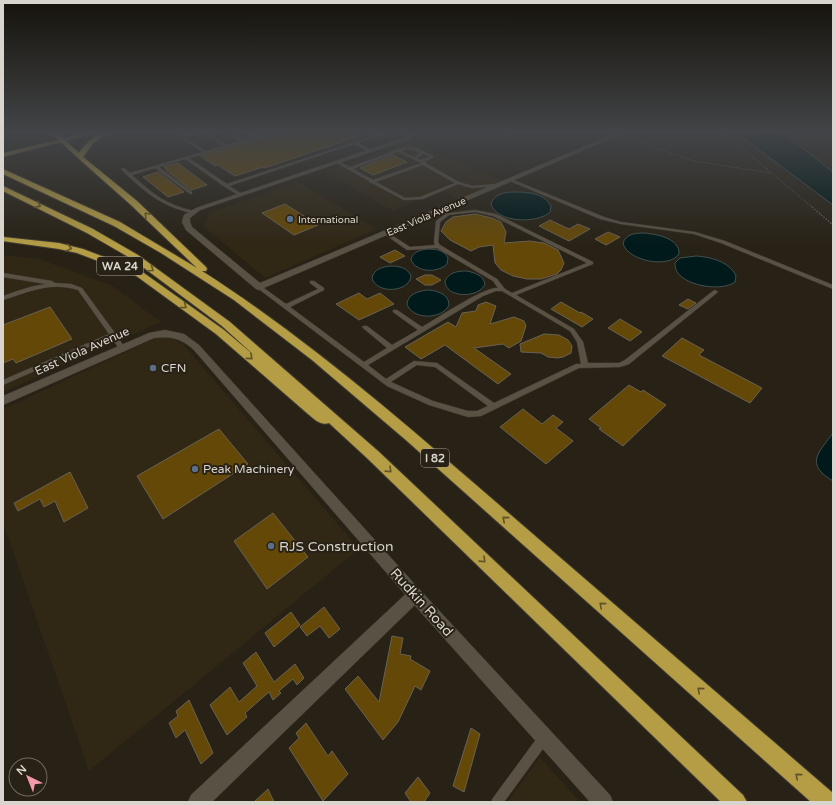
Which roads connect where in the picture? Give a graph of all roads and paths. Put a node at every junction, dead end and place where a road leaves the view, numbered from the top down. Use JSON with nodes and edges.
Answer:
{"nodes":[{"id":1,"x":123,"y":169,"type":"dead end"},
{"id":2,"x":95,"y":170,"type":"edge"},
{"id":3,"x":147,"y":170,"type":"edge"},
{"id":4,"x":159,"y":170,"type":"edge"},
{"id":5,"x":203,"y":170,"type":"edge"},
{"id":6,"x":275,"y":170,"type":"edge"},
{"id":7,"x":315,"y":170,"type":"edge"},
{"id":8,"x":350,"y":170,"type":"edge"},
{"id":9,"x":404,"y":170,"type":"edge"},
{"id":10,"x":436,"y":170,"type":"edge"},
{"id":11,"x":535,"y":170,"type":"edge"},
{"id":12,"x":749,"y":170,"type":"edge"},
{"id":13,"x":767,"y":170,"type":"edge"},
{"id":14,"x":3,"y":171,"type":"edge"},
{"id":15,"x":771,"y":173,"type":"junction"},
{"id":16,"x":129,"y":175,"type":"junction"},
{"id":17,"x":511,"y":180,"type":"junction"},
{"id":18,"x":372,"y":182,"type":"junction"},
{"id":19,"x":458,"y":182,"type":"junction"},
{"id":20,"x":498,"y":185,"type":"junction"},
{"id":21,"x":226,"y":186,"type":"junction"},
{"id":22,"x":3,"y":188,"type":"edge"},
{"id":23,"x":191,"y":193,"type":"dead end"},
{"id":24,"x":240,"y":195,"type":"junction"},
{"id":25,"x":440,"y":210,"type":"junction"},
{"id":26,"x":192,"y":212,"type":"junction"},
{"id":27,"x":448,"y":214,"type":"junction"},
{"id":28,"x":833,"y":225,"type":"edge"},
{"id":29,"x":385,"y":233,"type":"junction"},
{"id":30,"x":3,"y":239,"type":"edge"},
{"id":31,"x":438,"y":246,"type":"junction"},
{"id":32,"x":3,"y":275,"type":"edge"},
{"id":33,"x":312,"y":282,"type":"dead end"},
{"id":34,"x":60,"y":284,"type":"junction"},
{"id":35,"x":259,"y":287,"type":"junction"},
{"id":36,"x":833,"y":287,"type":"edge"},
{"id":37,"x":503,"y":290,"type":"junction"},
{"id":38,"x":715,"y":292,"type":"dead end"},
{"id":39,"x":512,"y":295,"type":"junction"},
{"id":40,"x":3,"y":298,"type":"edge"},
{"id":41,"x":237,"y":298,"type":"junction"},
{"id":42,"x":285,"y":307,"type":"junction"},
{"id":43,"x":395,"y":311,"type":"dead end"},
{"id":44,"x":365,"y":327,"type":"dead end"},
{"id":45,"x":422,"y":330,"type":"junction"},
{"id":46,"x":113,"y":334,"type":"junction"},
{"id":47,"x":175,"y":334,"type":"joint"},
{"id":48,"x":122,"y":348,"type":"junction"},
{"id":49,"x":391,"y":348,"type":"junction"},
{"id":50,"x":363,"y":365,"type":"junction"},
{"id":51,"x":585,"y":366,"type":"junction"},
{"id":52,"x":386,"y":382,"type":"junction"},
{"id":53,"x":3,"y":383,"type":"edge"},
{"id":54,"x":3,"y":401,"type":"edge"},
{"id":55,"x":494,"y":407,"type":"junction"},
{"id":56,"x":373,"y":454,"type":"junction"},
{"id":57,"x":415,"y":595,"type":"junction"},
{"id":58,"x":544,"y":737,"type":"junction"},
{"id":59,"x":198,"y":802,"type":"edge"},
{"id":60,"x":497,"y":802,"type":"edge"},
{"id":61,"x":603,"y":802,"type":"edge"},
{"id":62,"x":736,"y":802,"type":"edge"},
{"id":63,"x":827,"y":802,"type":"edge"}],
"edges":[{"from":1,"to":16,"type":"lane"},
{"from":41,"to":2,"type":"highway","one_way":true},
{"from":3,"to":16,"type":"lane"},
{"from":4,"to":23,"type":"lane"},
{"from":5,"to":21,"type":"lane"},
{"from":6,"to":21,"type":"lane"},
{"from":7,"to":24,"type":"street"},
{"from":8,"to":18,"type":"lane"},
{"from":9,"to":18,"type":"lane"},
{"from":10,"to":19,"type":"lane"},
{"from":11,"to":17,"type":"street","name":"East Viola Avenue"},
{"from":12,"to":15,"type":"path"},
{"from":13,"to":15,"type":"path"},
{"from":14,"to":41,"type":"highway","number":"I 82"},
{"from":15,"to":28,"type":"path"},
{"from":16,"to":26,"type":"lane"},
{"from":17,"to":20,"type":"street","name":"East Viola Avenue"},
{"from":17,"to":36,"type":"lane"},
{"from":18,"to":19,"type":"lane"},
{"from":19,"to":20,"type":"lane"},
{"from":20,"to":25,"type":"street","name":"East Viola Avenue"},
{"from":21,"to":24,"type":"lane"},
{"from":22,"to":56,"type":"highway","one_way":true},
{"from":24,"to":26,"type":"street"},
{"from":25,"to":27,"type":"lane"},
{"from":25,"to":29,"type":"street","name":"East Viola Avenue"},
{"from":26,"to":35,"type":"street"},
{"from":27,"to":31,"type":"lane"},
{"from":27,"to":39,"type":"lane"},
{"from":29,"to":31,"type":"lane"},
{"from":29,"to":35,"type":"street","name":"East Viola Avenue"},
{"from":30,"to":56,"type":"highway","number":"WA 24","one_way":true},
{"from":31,"to":37,"type":"lane"},
{"from":32,"to":34,"type":"lane"},
{"from":33,"to":42,"type":"lane"},
{"from":34,"to":40,"type":"lane"},
{"from":34,"to":46,"type":"lane"},
{"from":35,"to":42,"type":"lane"},
{"from":37,"to":39,"type":"lane"},
{"from":37,"to":45,"type":"lane"},
{"from":38,"to":51,"type":"lane"},
{"from":39,"to":51,"type":"lane"},
{"from":63,"to":41,"type":"highway","number":"I 82","one_way":true},
{"from":42,"to":50,"type":"lane"},
{"from":43,"to":45,"type":"lane"},
{"from":44,"to":49,"type":"lane"},
{"from":45,"to":49,"type":"lane"},
{"from":46,"to":48,"type":"lane"},
{"from":46,"to":53,"type":"lane"},
{"from":47,"to":48,"type":"street","name":"East Viola Avenue"},
{"from":47,"to":57,"type":"street","name":"Rudkin Road"},
{"from":48,"to":54,"type":"street","name":"East Viola Avenue"},
{"from":49,"to":50,"type":"lane"},
{"from":50,"to":52,"type":"lane"},
{"from":51,"to":55,"type":"lane"},
{"from":52,"to":55,"type":"lane"},
{"from":52,"to":55,"type":"lane"},
{"from":56,"to":62,"type":"highway","one_way":true},
{"from":57,"to":58,"type":"street","name":"Rudkin Road"},
{"from":57,"to":59,"type":"street"},
{"from":58,"to":60,"type":"lane"},
{"from":58,"to":61,"type":"street","name":"Rudkin Road"}]}
